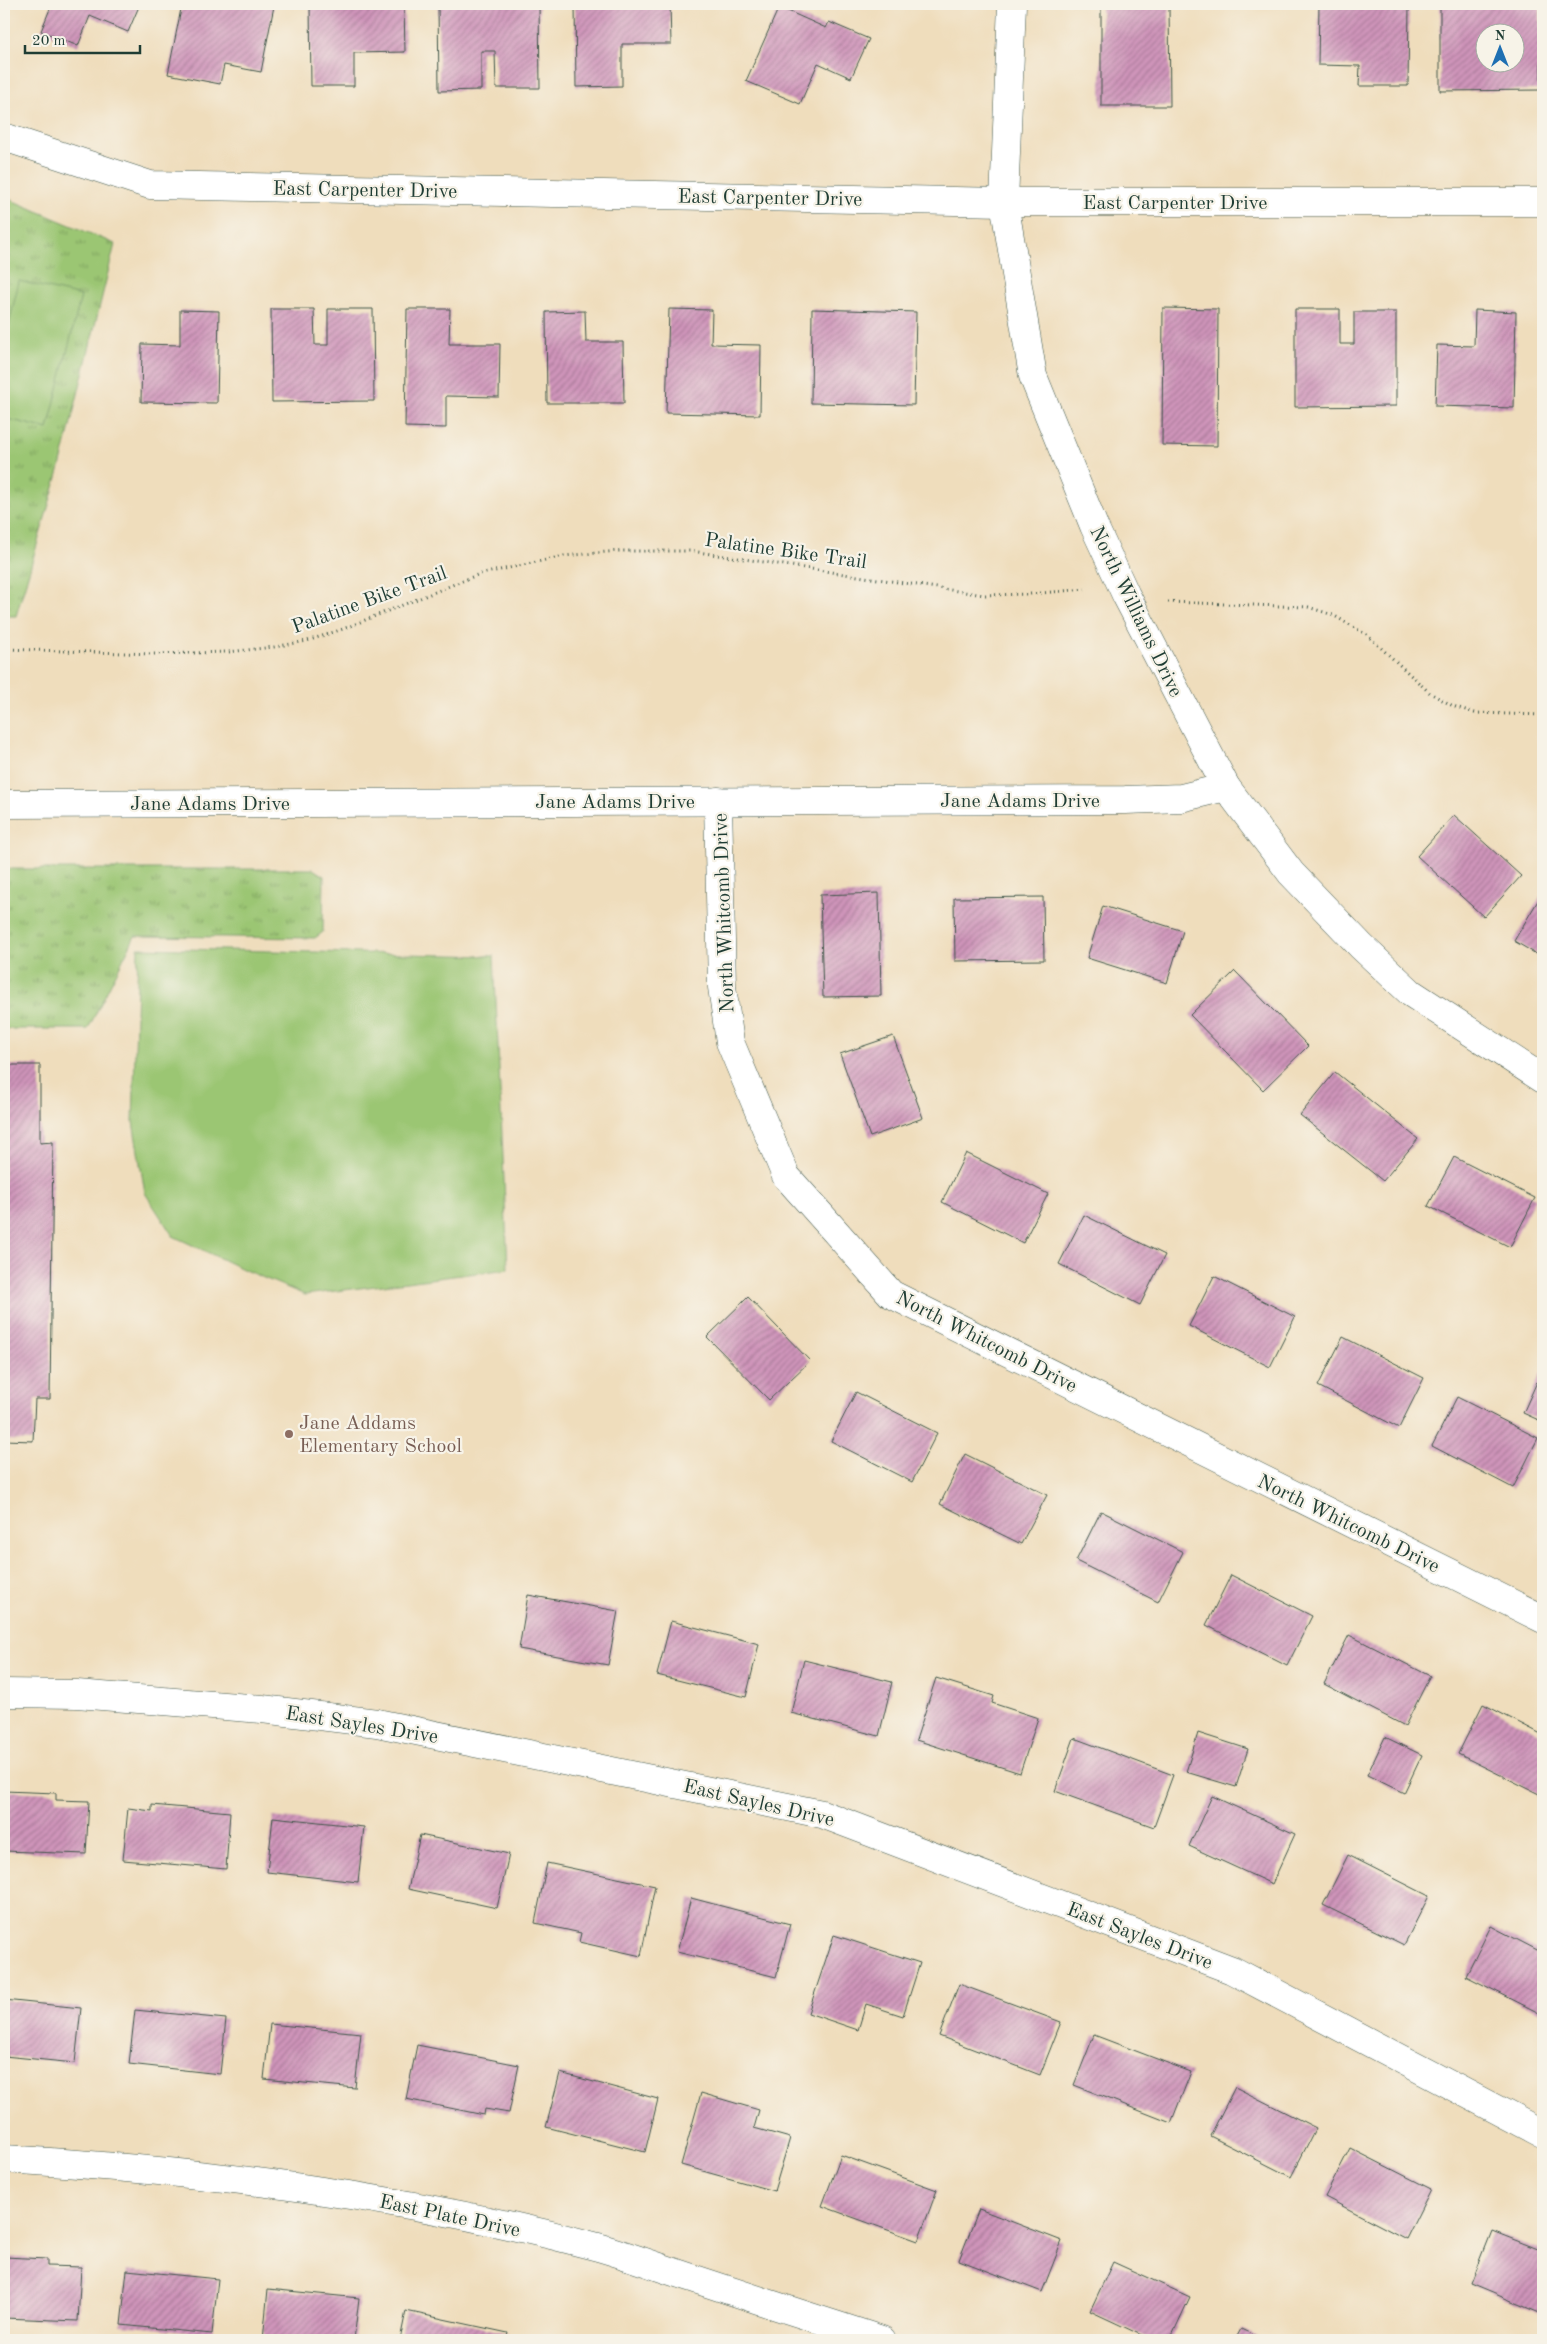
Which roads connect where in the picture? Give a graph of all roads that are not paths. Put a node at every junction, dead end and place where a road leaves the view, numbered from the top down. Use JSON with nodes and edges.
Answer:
{"nodes":[{"id":1,"x":1012,"y":4,"type":"edge"},
{"id":2,"x":4,"y":137,"type":"edge"},
{"id":3,"x":1004,"y":202,"type":"junction"},
{"id":4,"x":1543,"y":202,"type":"edge"},
{"id":5,"x":1226,"y":787,"type":"junction"},
{"id":6,"x":718,"y":801,"type":"junction"},
{"id":7,"x":4,"y":804,"type":"edge"},
{"id":8,"x":1543,"y":1079,"type":"edge"},
{"id":9,"x":1543,"y":1619,"type":"edge"},
{"id":10,"x":4,"y":1693,"type":"edge"},
{"id":11,"x":1543,"y":2134,"type":"edge"},
{"id":12,"x":4,"y":2158,"type":"edge"},
{"id":13,"x":882,"y":2340,"type":"edge"}],
"edges":[{"from":1,"to":3,"type":"street","name":"North Williams Drive"},
{"from":2,"to":3,"type":"street","name":"East Carpenter Drive"},
{"from":3,"to":4,"type":"street","name":"East Carpenter Drive"},
{"from":3,"to":5,"type":"street","name":"North Williams Drive"},
{"from":5,"to":6,"type":"street","name":"Jane Adams Drive"},
{"from":5,"to":8,"type":"street","name":"North Williams Drive"},
{"from":6,"to":7,"type":"street","name":"Jane Adams Drive"},
{"from":6,"to":9,"type":"street","name":"North Whitcomb Drive"},
{"from":10,"to":11,"type":"street","name":"East Sayles Drive"},
{"from":12,"to":13,"type":"street","name":"East Plate Drive"}]}
